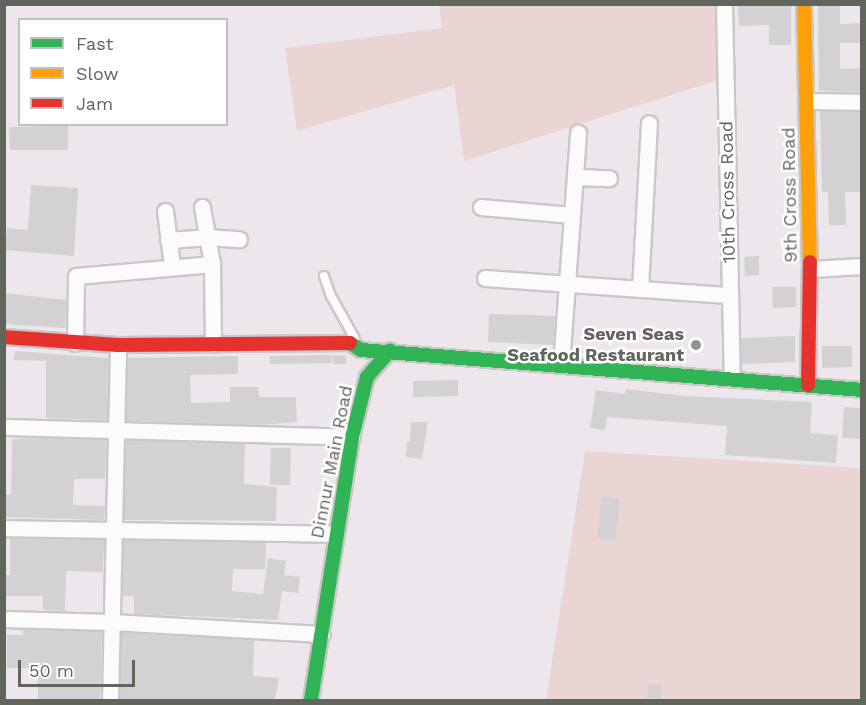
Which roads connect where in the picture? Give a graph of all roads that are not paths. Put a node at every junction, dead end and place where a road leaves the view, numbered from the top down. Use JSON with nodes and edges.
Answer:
{"nodes":[{"id":1,"x":724,"y":4,"type":"edge"},
{"id":2,"x":804,"y":4,"type":"edge"},
{"id":3,"x":806,"y":101,"type":"junction"},
{"id":4,"x":861,"y":102,"type":"edge"},
{"id":5,"x":649,"y":123,"type":"dead end"},
{"id":6,"x":578,"y":133,"type":"dead end"},
{"id":7,"x":575,"y":177,"type":"junction"},
{"id":8,"x":609,"y":178,"type":"dead end"},
{"id":9,"x":202,"y":207,"type":"dead end"},
{"id":10,"x":481,"y":207,"type":"dead end"},
{"id":11,"x":165,"y":211,"type":"dead end"},
{"id":12,"x":572,"y":215,"type":"junction"},
{"id":13,"x":207,"y":237,"type":"junction"},
{"id":14,"x":239,"y":239,"type":"dead end"},
{"id":15,"x":168,"y":240,"type":"junction"},
{"id":16,"x":212,"y":264,"type":"junction"},
{"id":17,"x":172,"y":266,"type":"junction"},
{"id":18,"x":861,"y":266,"type":"edge"},
{"id":19,"x":810,"y":269,"type":"junction"},
{"id":20,"x":324,"y":276,"type":"dead end"},
{"id":21,"x":485,"y":278,"type":"dead end"},
{"id":22,"x":567,"y":284,"type":"junction"},
{"id":23,"x":640,"y":289,"type":"junction"},
{"id":24,"x":730,"y":295,"type":"junction"},
{"id":25,"x":4,"y":337,"type":"edge"},
{"id":26,"x":75,"y":343,"type":"junction"},
{"id":27,"x":213,"y":344,"type":"junction"},
{"id":28,"x":118,"y":345,"type":"junction"},
{"id":29,"x":361,"y":350,"type":"junction"},
{"id":30,"x":390,"y":351,"type":"junction"},
{"id":31,"x":561,"y":365,"type":"junction"},
{"id":32,"x":732,"y":379,"type":"junction"},
{"id":33,"x":808,"y":385,"type":"junction"},
{"id":34,"x":861,"y":390,"type":"edge"},
{"id":35,"x":4,"y":427,"type":"edge"},
{"id":36,"x":116,"y":430,"type":"junction"},
{"id":37,"x":352,"y":437,"type":"junction"},
{"id":38,"x":4,"y":528,"type":"edge"},
{"id":39,"x":114,"y":531,"type":"junction"},
{"id":40,"x":335,"y":534,"type":"junction"},
{"id":41,"x":4,"y":619,"type":"edge"},
{"id":42,"x":112,"y":622,"type":"junction"},
{"id":43,"x":322,"y":634,"type":"junction"},
{"id":44,"x":110,"y":700,"type":"edge"},
{"id":45,"x":311,"y":700,"type":"edge"}],
"edges":[{"from":1,"to":24,"type":"street","name":"10th Cross Road"},
{"from":2,"to":3,"type":"street","name":"9th Cross Road"},
{"from":3,"to":4,"type":"street"},
{"from":3,"to":19,"type":"street","name":"9th Cross Road"},
{"from":5,"to":23,"type":"street"},
{"from":6,"to":7,"type":"street"},
{"from":7,"to":8,"type":"street"},
{"from":7,"to":12,"type":"street"},
{"from":9,"to":13,"type":"street"},
{"from":10,"to":12,"type":"street"},
{"from":11,"to":15,"type":"street"},
{"from":12,"to":22,"type":"street"},
{"from":13,"to":14,"type":"street"},
{"from":13,"to":15,"type":"street"},
{"from":13,"to":16,"type":"street"},
{"from":15,"to":17,"type":"street"},
{"from":16,"to":17,"type":"street"},
{"from":16,"to":27,"type":"street"},
{"from":17,"to":26,"type":"street"},
{"from":18,"to":19,"type":"street"},
{"from":19,"to":33,"type":"street","name":"9th Cross Road"},
{"from":20,"to":29,"type":"lane"},
{"from":21,"to":22,"type":"street"},
{"from":22,"to":23,"type":"street"},
{"from":22,"to":31,"type":"street"},
{"from":23,"to":24,"type":"street"},
{"from":24,"to":32,"type":"street","name":"10th Cross Road"},
{"from":25,"to":26,"type":"street"},
{"from":26,"to":28,"type":"street"},
{"from":27,"to":28,"type":"street"},
{"from":27,"to":29,"type":"street"},
{"from":28,"to":36,"type":"street"},
{"from":29,"to":30,"type":"street"},
{"from":30,"to":31,"type":"street"},
{"from":30,"to":37,"type":"street","name":"Dinnur Main Road"},
{"from":31,"to":32,"type":"street"},
{"from":32,"to":33,"type":"street"},
{"from":33,"to":34,"type":"street"},
{"from":35,"to":36,"type":"street"},
{"from":36,"to":37,"type":"street"},
{"from":36,"to":39,"type":"street"},
{"from":37,"to":40,"type":"street","name":"Dinnur Main Road"},
{"from":38,"to":39,"type":"street"},
{"from":39,"to":40,"type":"street"},
{"from":39,"to":42,"type":"street"},
{"from":40,"to":43,"type":"street","name":"Dinnur Main Road"},
{"from":41,"to":42,"type":"street"},
{"from":42,"to":43,"type":"street"},
{"from":42,"to":44,"type":"street"},
{"from":43,"to":45,"type":"street","name":"Dinnur Main Road"}]}
